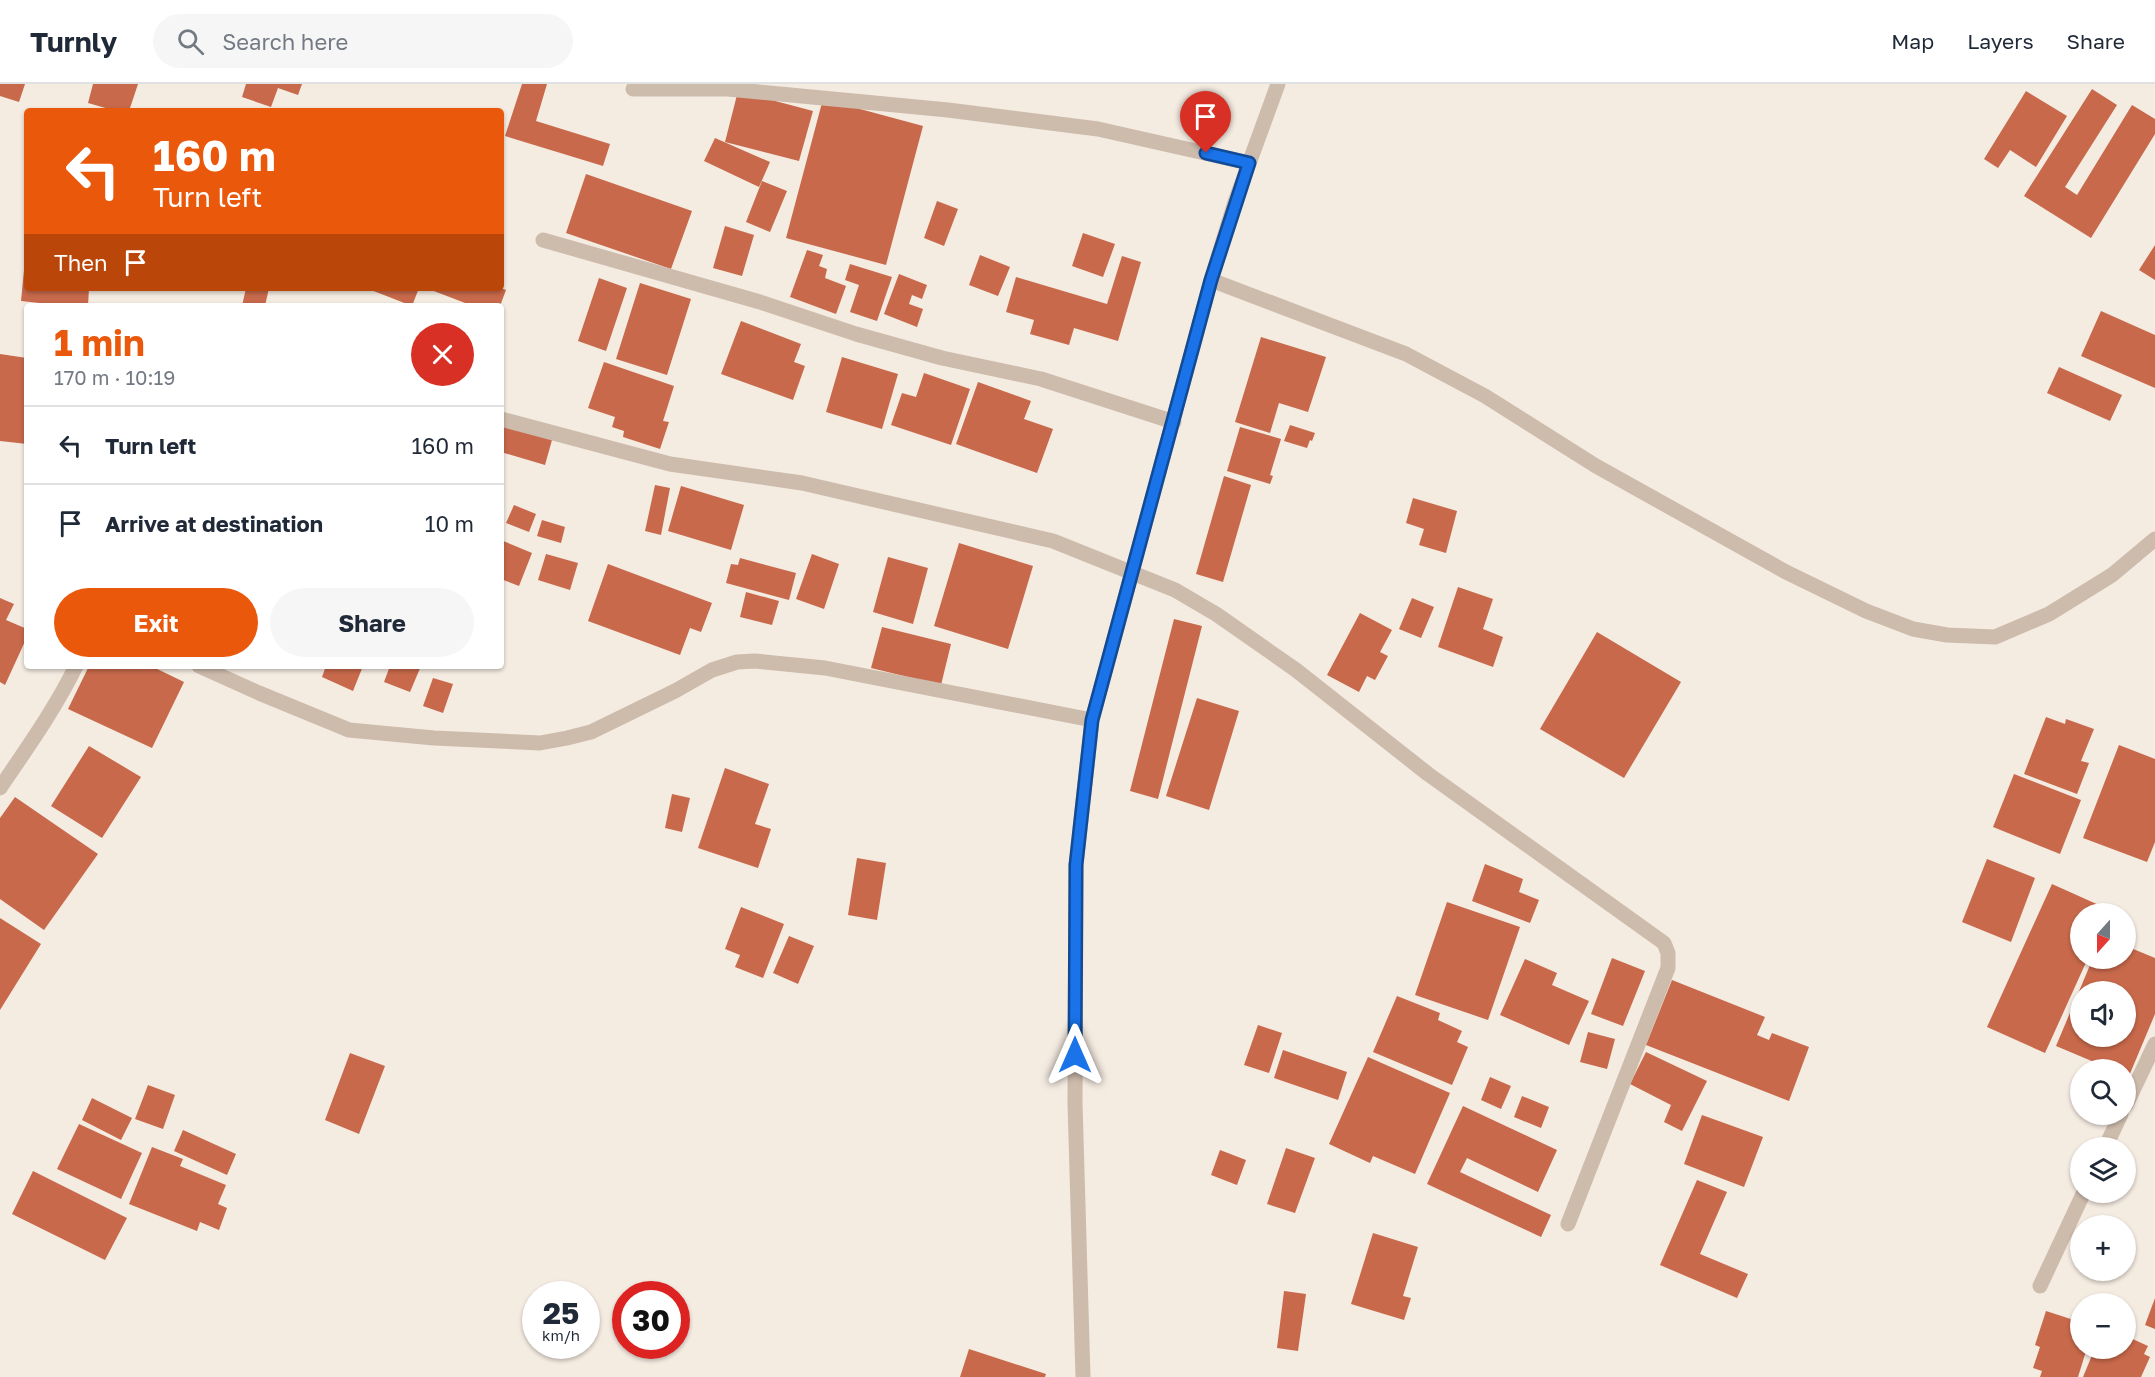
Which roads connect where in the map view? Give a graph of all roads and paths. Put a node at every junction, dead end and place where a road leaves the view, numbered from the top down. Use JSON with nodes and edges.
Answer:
{"nodes":[{"id":1,"x":1278,"y":84,"type":"edge"},
{"id":2,"x":633,"y":89,"type":"dead end"},
{"id":3,"x":1249,"y":163,"type":"junction"},
{"id":4,"x":543,"y":240,"type":"dead end"},
{"id":5,"x":1211,"y":280,"type":"junction"},
{"id":6,"x":504,"y":420,"type":"edge"},
{"id":7,"x":1174,"y":422,"type":"junction"},
{"id":8,"x":2155,"y":539,"type":"edge"},
{"id":9,"x":1133,"y":573,"type":"junction"},
{"id":10,"x":75,"y":669,"type":"edge"},
{"id":11,"x":206,"y":669,"type":"edge"},
{"id":12,"x":1092,"y":720,"type":"junction"},
{"id":13,"x":0,"y":788,"type":"edge"},
{"id":14,"x":2155,"y":1044,"type":"edge"},
{"id":15,"x":2136,"y":1084,"type":"edge"},
{"id":16,"x":2079,"y":1203,"type":"edge"},
{"id":17,"x":1568,"y":1224,"type":"dead end"},
{"id":18,"x":2040,"y":1286,"type":"dead end"},
{"id":19,"x":1083,"y":1377,"type":"edge"}],
"edges":[{"from":1,"to":3,"type":"street"},
{"from":2,"to":3,"type":"street"},
{"from":3,"to":5,"type":"street"},
{"from":4,"to":7,"type":"street"},
{"from":5,"to":7,"type":"street"},
{"from":5,"to":8,"type":"street"},
{"from":6,"to":9,"type":"street"},
{"from":7,"to":9,"type":"street"},
{"from":9,"to":12,"type":"street"},
{"from":9,"to":17,"type":"street"},
{"from":10,"to":13,"type":"street"},
{"from":11,"to":12,"type":"street"},
{"from":12,"to":19,"type":"street"},
{"from":14,"to":15,"type":"street"},
{"from":16,"to":18,"type":"street"}]}
